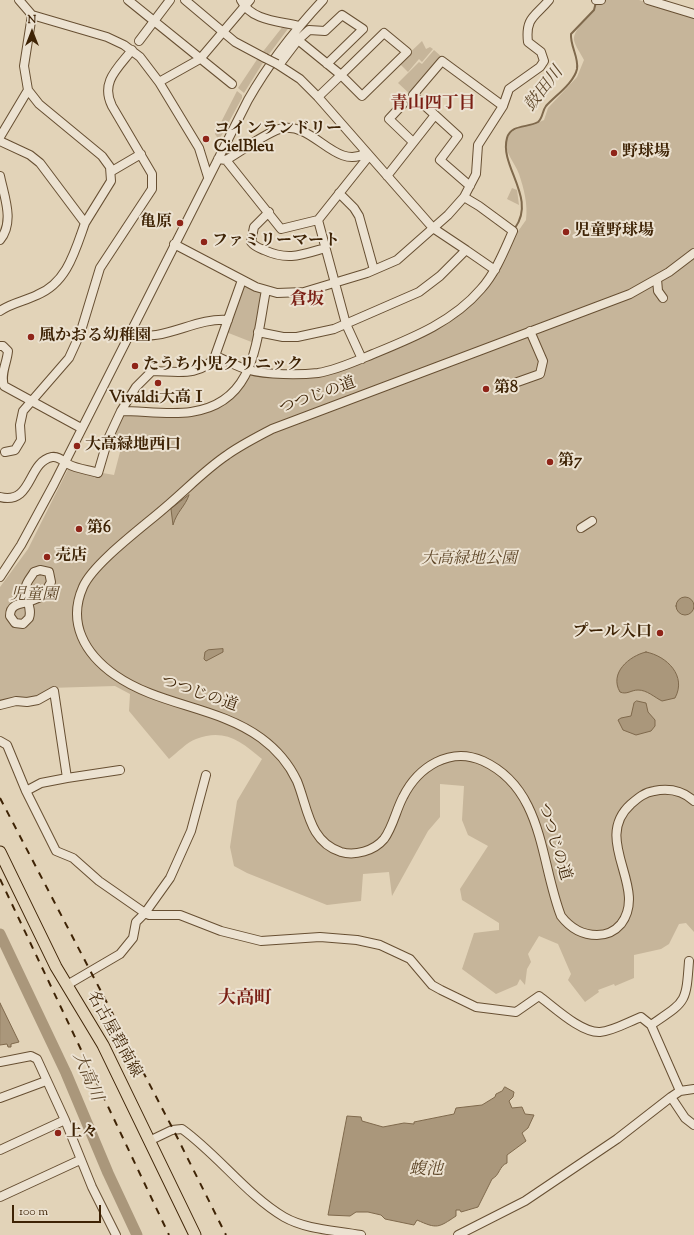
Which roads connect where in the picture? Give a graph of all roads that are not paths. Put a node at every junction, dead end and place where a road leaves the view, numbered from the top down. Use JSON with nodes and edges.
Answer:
{"nodes":[{"id":1,"x":19,"y":0,"type":"edge"},
{"id":2,"x":128,"y":0,"type":"edge"},
{"id":3,"x":170,"y":0,"type":"edge"},
{"id":4,"x":185,"y":0,"type":"edge"},
{"id":5,"x":250,"y":0,"type":"edge"},
{"id":6,"x":323,"y":0,"type":"edge"},
{"id":7,"x":549,"y":0,"type":"edge"},
{"id":8,"x":596,"y":0,"type":"edge"},
{"id":9,"x":601,"y":0,"type":"edge"},
{"id":10,"x":648,"y":0,"type":"edge"},
{"id":11,"x":242,"y":3,"type":"edge"},
{"id":12,"x":694,"y":14,"type":"edge"},
{"id":13,"x":32,"y":15,"type":"junction"},
{"id":14,"x":154,"y":21,"type":"junction"},
{"id":15,"x":299,"y":26,"type":"junction"},
{"id":16,"x":223,"y":32,"type":"junction"},
{"id":17,"x":298,"y":40,"type":"junction"},
{"id":18,"x":139,"y":41,"type":"dead end"},
{"id":19,"x":132,"y":50,"type":"junction"},
{"id":20,"x":200,"y":59,"type":"junction"},
{"id":21,"x":278,"y":64,"type":"junction"},
{"id":22,"x":327,"y":64,"type":"junction"},
{"id":23,"x":341,"y":75,"type":"junction"},
{"id":24,"x":158,"y":82,"type":"junction"},
{"id":25,"x":232,"y":84,"type":"dead end"},
{"id":26,"x":28,"y":90,"type":"junction"},
{"id":27,"x":318,"y":97,"type":"junction"},
{"id":28,"x":403,"y":104,"type":"dead end"},
{"id":29,"x":504,"y":106,"type":"junction"},
{"id":30,"x":435,"y":115,"type":"junction"},
{"id":31,"x":0,"y":137,"type":"edge"},
{"id":32,"x":0,"y":141,"type":"edge"},
{"id":33,"x":413,"y":142,"type":"junction"},
{"id":34,"x":140,"y":154,"type":"junction"},
{"id":35,"x":368,"y":154,"type":"junction"},
{"id":36,"x":222,"y":159,"type":"junction"},
{"id":37,"x":112,"y":171,"type":"junction"},
{"id":38,"x":0,"y":176,"type":"edge"},
{"id":39,"x":387,"y":176,"type":"junction"},
{"id":40,"x":208,"y":177,"type":"junction"},
{"id":41,"x":470,"y":186,"type":"junction"},
{"id":42,"x":339,"y":193,"type":"junction"},
{"id":43,"x":464,"y":197,"type":"junction"},
{"id":44,"x":269,"y":212,"type":"junction"},
{"id":45,"x":318,"y":220,"type":"junction"},
{"id":46,"x":85,"y":223,"type":"junction"},
{"id":47,"x":434,"y":228,"type":"junction"},
{"id":48,"x":0,"y":240,"type":"edge"},
{"id":49,"x":174,"y":244,"type":"junction"},
{"id":50,"x":325,"y":248,"type":"junction"},
{"id":51,"x":466,"y":250,"type":"junction"},
{"id":52,"x":694,"y":252,"type":"edge"},
{"id":53,"x":374,"y":270,"type":"junction"},
{"id":54,"x":495,"y":270,"type":"junction"},
{"id":55,"x":657,"y":279,"type":"junction"},
{"id":56,"x":242,"y":280,"type":"junction"},
{"id":57,"x":335,"y":283,"type":"junction"},
{"id":58,"x":266,"y":290,"type":"junction"},
{"id":59,"x":663,"y":298,"type":"dead end"},
{"id":60,"x":0,"y":311,"type":"edge"},
{"id":61,"x":228,"y":320,"type":"junction"},
{"id":62,"x":346,"y":324,"type":"junction"},
{"id":63,"x":530,"y":331,"type":"junction"},
{"id":64,"x":258,"y":332,"type":"junction"},
{"id":65,"x":130,"y":333,"type":"junction"},
{"id":66,"x":0,"y":346,"type":"edge"},
{"id":67,"x":215,"y":356,"type":"junction"},
{"id":68,"x":362,"y":359,"type":"junction"},
{"id":69,"x":249,"y":370,"type":"junction"},
{"id":70,"x":509,"y":385,"type":"dead end"},
{"id":71,"x":31,"y":401,"type":"junction"},
{"id":72,"x":121,"y":411,"type":"junction"},
{"id":73,"x":82,"y":428,"type":"junction"},
{"id":74,"x":6,"y":452,"type":"dead end"},
{"id":75,"x":65,"y":462,"type":"junction"},
{"id":76,"x":0,"y":497,"type":"edge"},
{"id":77,"x":592,"y":521,"type":"dead end"},
{"id":78,"x":581,"y":528,"type":"dead end"},
{"id":79,"x":0,"y":577,"type":"edge"},
{"id":80,"x":0,"y":705,"type":"edge"},
{"id":81,"x":0,"y":741,"type":"edge"},
{"id":82,"x":120,"y":770,"type":"dead end"},
{"id":83,"x":206,"y":775,"type":"dead end"},
{"id":84,"x":67,"y":778,"type":"junction"},
{"id":85,"x":26,"y":791,"type":"junction"},
{"id":86,"x":694,"y":801,"type":"edge"},
{"id":87,"x":0,"y":852,"type":"edge"},
{"id":88,"x":145,"y":913,"type":"junction"},
{"id":89,"x":689,"y":961,"type":"dead end"},
{"id":90,"x":67,"y":985,"type":"junction"},
{"id":91,"x":652,"y":1025,"type":"junction"},
{"id":92,"x":0,"y":1062,"type":"edge"},
{"id":93,"x":46,"y":1081,"type":"junction"},
{"id":94,"x":694,"y":1089,"type":"edge"},
{"id":95,"x":680,"y":1091,"type":"junction"},
{"id":96,"x":671,"y":1097,"type":"junction"},
{"id":97,"x":0,"y":1098,"type":"edge"},
{"id":98,"x":65,"y":1120,"type":"junction"},
{"id":99,"x":694,"y":1125,"type":"edge"},
{"id":100,"x":149,"y":1141,"type":"junction"},
{"id":101,"x":0,"y":1150,"type":"edge"},
{"id":102,"x":80,"y":1160,"type":"junction"},
{"id":103,"x":0,"y":1197,"type":"edge"},
{"id":104,"x":116,"y":1235,"type":"edge"},
{"id":105,"x":195,"y":1235,"type":"edge"},
{"id":106,"x":361,"y":1235,"type":"edge"},
{"id":107,"x":458,"y":1235,"type":"edge"}],
"edges":[{"from":1,"to":13,"type":"street"},
{"from":2,"to":14,"type":"street"},
{"from":3,"to":14,"type":"street"},
{"from":4,"to":16,"type":"street"},
{"from":5,"to":11,"type":"street"},
{"from":6,"to":15,"type":"street"},
{"from":7,"to":29,"type":"street"},
{"from":8,"to":9,"type":"street"},
{"from":10,"to":12,"type":"street"},
{"from":11,"to":15,"type":"street"},
{"from":11,"to":16,"type":"street"},
{"from":13,"to":19,"type":"street"},
{"from":13,"to":26,"type":"street"},
{"from":14,"to":18,"type":"street"},
{"from":14,"to":20,"type":"street"},
{"from":15,"to":36,"type":"street"},
{"from":16,"to":20,"type":"street"},
{"from":16,"to":21,"type":"street","bridge":true},
{"from":17,"to":21,"type":"street"},
{"from":17,"to":22,"type":"street"},
{"from":17,"to":22,"type":"street"},
{"from":19,"to":24,"type":"street"},
{"from":19,"to":34,"type":"street"},
{"from":20,"to":24,"type":"street"},
{"from":20,"to":25,"type":"street"},
{"from":21,"to":27,"type":"street"},
{"from":22,"to":23,"type":"street"},
{"from":23,"to":23,"type":"street"},
{"from":23,"to":27,"type":"street"},
{"from":24,"to":40,"type":"street"},
{"from":26,"to":31,"type":"street"},
{"from":26,"to":37,"type":"street"},
{"from":27,"to":35,"type":"street"},
{"from":28,"to":33,"type":"street"},
{"from":29,"to":30,"type":"street"},
{"from":29,"to":41,"type":"street"},
{"from":30,"to":33,"type":"street"},
{"from":30,"to":41,"type":"street"},
{"from":32,"to":46,"type":"street"},
{"from":33,"to":39,"type":"street"},
{"from":34,"to":37,"type":"street"},
{"from":34,"to":71,"type":"street"},
{"from":35,"to":36,"type":"street"},
{"from":35,"to":39,"type":"street"},
{"from":35,"to":42,"type":"street"},
{"from":36,"to":40,"type":"street"},
{"from":36,"to":44,"type":"street"},
{"from":37,"to":46,"type":"street"},
{"from":38,"to":48,"type":"street"},
{"from":39,"to":47,"type":"street"},
{"from":40,"to":49,"type":"street"},
{"from":41,"to":43,"type":"street"},
{"from":42,"to":45,"type":"street"},
{"from":42,"to":53,"type":"street"},
{"from":43,"to":47,"type":"street"},
{"from":43,"to":54,"type":"street"},
{"from":44,"to":45,"type":"street"},
{"from":44,"to":50,"type":"street"},
{"from":45,"to":50,"type":"street"},
{"from":46,"to":60,"type":"street"},
{"from":47,"to":51,"type":"street"},
{"from":47,"to":53,"type":"street"},
{"from":49,"to":56,"type":"street"},
{"from":49,"to":65,"type":"street"},
{"from":50,"to":57,"type":"street"},
{"from":51,"to":54,"type":"street"},
{"from":51,"to":62,"type":"street"},
{"from":52,"to":55,"type":"street","name":"つつじの道"},
{"from":53,"to":57,"type":"street"},
{"from":54,"to":68,"type":"street"},
{"from":55,"to":59,"type":"street"},
{"from":55,"to":63,"type":"street","name":"つつじの道"},
{"from":56,"to":58,"type":"street"},
{"from":56,"to":61,"type":"street"},
{"from":57,"to":58,"type":"street"},
{"from":57,"to":62,"type":"street"},
{"from":58,"to":64,"type":"street"},
{"from":61,"to":65,"type":"street"},
{"from":61,"to":67,"type":"street"},
{"from":62,"to":64,"type":"street"},
{"from":62,"to":68,"type":"street"},
{"from":63,"to":70,"type":"street"},
{"from":63,"to":86,"type":"street","name":"つつじの道"},
{"from":64,"to":69,"type":"street"},
{"from":65,"to":73,"type":"street"},
{"from":66,"to":71,"type":"street"},
{"from":67,"to":69,"type":"street"},
{"from":67,"to":72,"type":"street"},
{"from":68,"to":69,"type":"street"},
{"from":69,"to":72,"type":"street"},
{"from":71,"to":73,"type":"street"},
{"from":71,"to":74,"type":"street"},
{"from":72,"to":75,"type":"street"},
{"from":73,"to":75,"type":"street"},
{"from":75,"to":76,"type":"street"},
{"from":75,"to":79,"type":"street"},
{"from":77,"to":78,"type":"street"},
{"from":80,"to":84,"type":"street"},
{"from":81,"to":85,"type":"street"},
{"from":82,"to":84,"type":"street"},
{"from":83,"to":88,"type":"street"},
{"from":84,"to":85,"type":"street"},
{"from":85,"to":88,"type":"street"},
{"from":87,"to":90,"type":"main road","name":"名古屋碧南線"},
{"from":88,"to":90,"type":"street"},
{"from":88,"to":91,"type":"street"},
{"from":89,"to":91,"type":"street"},
{"from":90,"to":100,"type":"main road","name":"名古屋碧南線"},
{"from":91,"to":95,"type":"street"},
{"from":92,"to":93,"type":"street"},
{"from":93,"to":97,"type":"street"},
{"from":93,"to":98,"type":"street"},
{"from":94,"to":95,"type":"street"},
{"from":95,"to":96,"type":"street"},
{"from":96,"to":99,"type":"street"},
{"from":96,"to":107,"type":"street"},
{"from":98,"to":101,"type":"street"},
{"from":98,"to":102,"type":"street"},
{"from":100,"to":105,"type":"main road","name":"名古屋碧南線"},
{"from":100,"to":106,"type":"street"},
{"from":102,"to":103,"type":"street"},
{"from":102,"to":104,"type":"street"}]}
